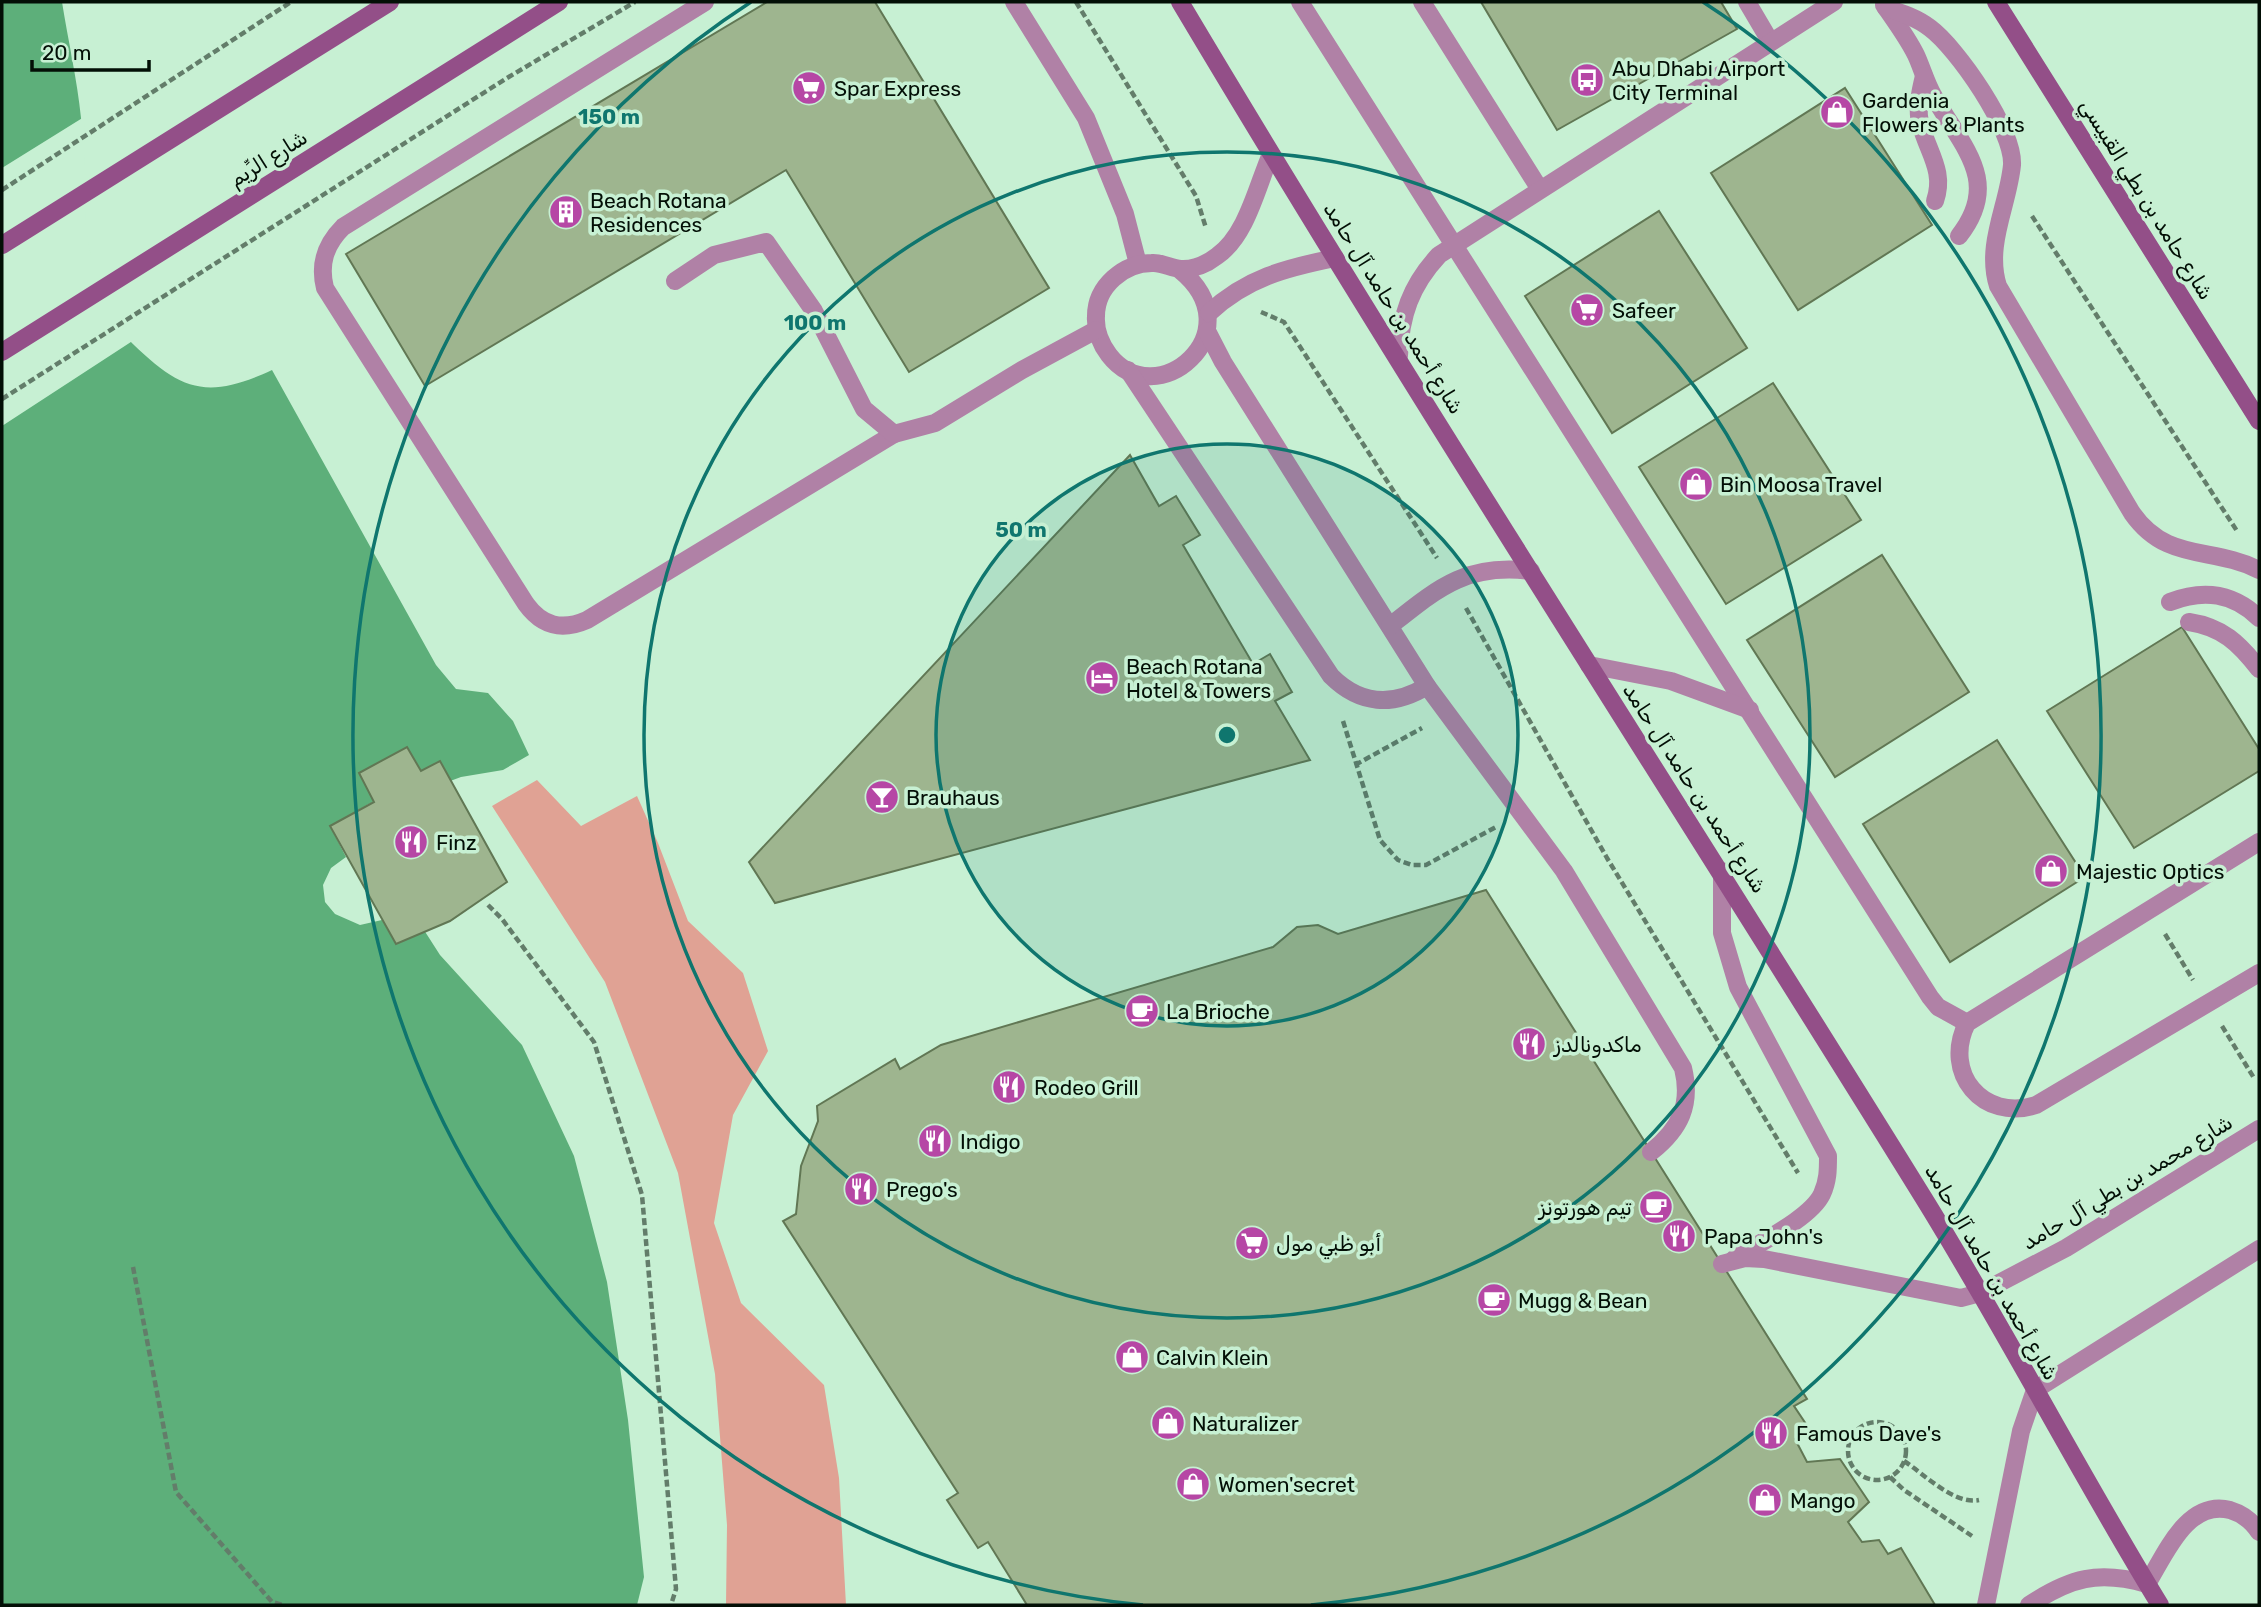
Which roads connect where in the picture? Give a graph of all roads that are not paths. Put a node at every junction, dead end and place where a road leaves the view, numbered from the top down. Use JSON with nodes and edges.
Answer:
{"nodes":[{"id":1,"x":390,"y":2,"type":"edge"},
{"id":2,"x":559,"y":2,"type":"edge"},
{"id":3,"x":705,"y":2,"type":"edge"},
{"id":4,"x":1014,"y":2,"type":"edge"},
{"id":5,"x":1180,"y":2,"type":"edge"},
{"id":6,"x":1300,"y":2,"type":"edge"},
{"id":7,"x":1422,"y":2,"type":"edge"},
{"id":8,"x":1746,"y":2,"type":"edge"},
{"id":9,"x":1834,"y":2,"type":"edge"},
{"id":10,"x":1996,"y":2,"type":"edge"},
{"id":11,"x":1884,"y":5,"type":"edge"},
{"id":12,"x":1770,"y":41,"type":"junction"},
{"id":13,"x":1924,"y":76,"type":"junction"},
{"id":14,"x":1271,"y":153,"type":"junction"},
{"id":15,"x":1539,"y":188,"type":"junction"},
{"id":16,"x":1935,"y":201,"type":"dead end"},
{"id":17,"x":1959,"y":236,"type":"dead end"},
{"id":18,"x":1454,"y":243,"type":"junction"},
{"id":19,"x":2,"y":244,"type":"edge"},
{"id":20,"x":1335,"y":258,"type":"junction"},
{"id":21,"x":1139,"y":264,"type":"junction"},
{"id":22,"x":1180,"y":270,"type":"junction"},
{"id":23,"x":675,"y":281,"type":"dead end"},
{"id":24,"x":1208,"y":322,"type":"junction"},
{"id":25,"x":1097,"y":331,"type":"junction"},
{"id":26,"x":2,"y":352,"type":"edge"},
{"id":27,"x":1399,"y":356,"type":"junction"},
{"id":28,"x":1128,"y":370,"type":"junction"},
{"id":29,"x":2259,"y":421,"type":"edge"},
{"id":30,"x":894,"y":434,"type":"junction"},
{"id":31,"x":2259,"y":570,"type":"edge"},
{"id":32,"x":1531,"y":571,"type":"junction"},
{"id":33,"x":2170,"y":602,"type":"dead end"},
{"id":34,"x":2259,"y":618,"type":"edge"},
{"id":35,"x":2189,"y":622,"type":"dead end"},
{"id":36,"x":1390,"y":626,"type":"junction"},
{"id":37,"x":1589,"y":665,"type":"junction"},
{"id":38,"x":2259,"y":668,"type":"edge"},
{"id":39,"x":1427,"y":686,"type":"junction"},
{"id":40,"x":1750,"y":710,"type":"junction"},
{"id":41,"x":2259,"y":842,"type":"edge"},
{"id":42,"x":1722,"y":871,"type":"junction"},
{"id":43,"x":2259,"y":973,"type":"edge"},
{"id":44,"x":1967,"y":1023,"type":"junction"},
{"id":45,"x":2259,"y":1129,"type":"edge"},
{"id":46,"x":1651,"y":1152,"type":"dead end"},
{"id":47,"x":2259,"y":1249,"type":"edge"},
{"id":48,"x":1980,"y":1293,"type":"junction"},
{"id":49,"x":2035,"y":1390,"type":"junction"},
{"id":50,"x":2259,"y":1532,"type":"edge"},
{"id":51,"x":2147,"y":1584,"type":"junction"},
{"id":52,"x":1986,"y":1605,"type":"edge"},
{"id":53,"x":2029,"y":1605,"type":"edge"},
{"id":54,"x":2160,"y":1605,"type":"edge"}],
"edges":[{"from":1,"to":19,"type":"main road"},
{"from":2,"to":26,"type":"main road","name":"شارع الرِّيم"},
{"from":3,"to":30,"type":"street"},
{"from":4,"to":21,"type":"street"},
{"from":5,"to":14,"type":"main road","name":"شارع أحمد بن حامد آل حامد"},
{"from":6,"to":18,"type":"street"},
{"from":7,"to":15,"type":"street"},
{"from":8,"to":12,"type":"street"},
{"from":9,"to":12,"type":"street"},
{"from":10,"to":29,"type":"main road","name":"شارع حامد بن بطي القبيسي"},
{"from":11,"to":13,"type":"street"},
{"from":11,"to":31,"type":"street"},
{"from":12,"to":15,"type":"street"},
{"from":13,"to":16,"type":"street"},
{"from":13,"to":17,"type":"street"},
{"from":14,"to":20,"type":"main road","name":"شارع أحمد بن حامد آل حامد"},
{"from":14,"to":22,"type":"street"},
{"from":15,"to":18,"type":"street"},
{"from":18,"to":27,"type":"street"},
{"from":18,"to":40,"type":"street"},
{"from":20,"to":24,"type":"street"},
{"from":20,"to":27,"type":"main road","name":"شارع أحمد بن حامد آل حامد"},
{"from":21,"to":22,"type":"street"},
{"from":21,"to":25,"type":"street"},
{"from":22,"to":24,"type":"street"},
{"from":23,"to":30,"type":"street"},
{"from":24,"to":28,"type":"street"},
{"from":24,"to":36,"type":"street"},
{"from":25,"to":28,"type":"street"},
{"from":25,"to":30,"type":"street"},
{"from":27,"to":32,"type":"main road","name":"شارع أحمد بن حامد آل حامد"},
{"from":28,"to":39,"type":"street"},
{"from":32,"to":36,"type":"street"},
{"from":32,"to":37,"type":"main road","name":"شارع أحمد بن حامد آل حامد"},
{"from":33,"to":34,"type":"street"},
{"from":35,"to":38,"type":"street"},
{"from":36,"to":39,"type":"street"},
{"from":37,"to":40,"type":"street"},
{"from":37,"to":42,"type":"main road","name":"شارع أحمد بن حامد آل حامد"},
{"from":39,"to":46,"type":"street"},
{"from":40,"to":44,"type":"street"},
{"from":41,"to":44,"type":"street"},
{"from":42,"to":48,"type":"main road","name":"شارع أحمد بن حامد آل حامد"},
{"from":42,"to":48,"type":"street"},
{"from":43,"to":44,"type":"street"},
{"from":45,"to":48,"type":"street","name":"شارع محمد بن بطي آل حامد"},
{"from":47,"to":49,"type":"street"},
{"from":48,"to":49,"type":"main road","name":"شارع أحمد بن حامد آل حامد"},
{"from":49,"to":51,"type":"main road","name":"شارع أحمد بن حامد آل حامد"},
{"from":49,"to":52,"type":"street"},
{"from":50,"to":51,"type":"street"},
{"from":51,"to":53,"type":"street"},
{"from":51,"to":54,"type":"main road","name":"شارع أحمد بن حامد آل حامد"}]}
